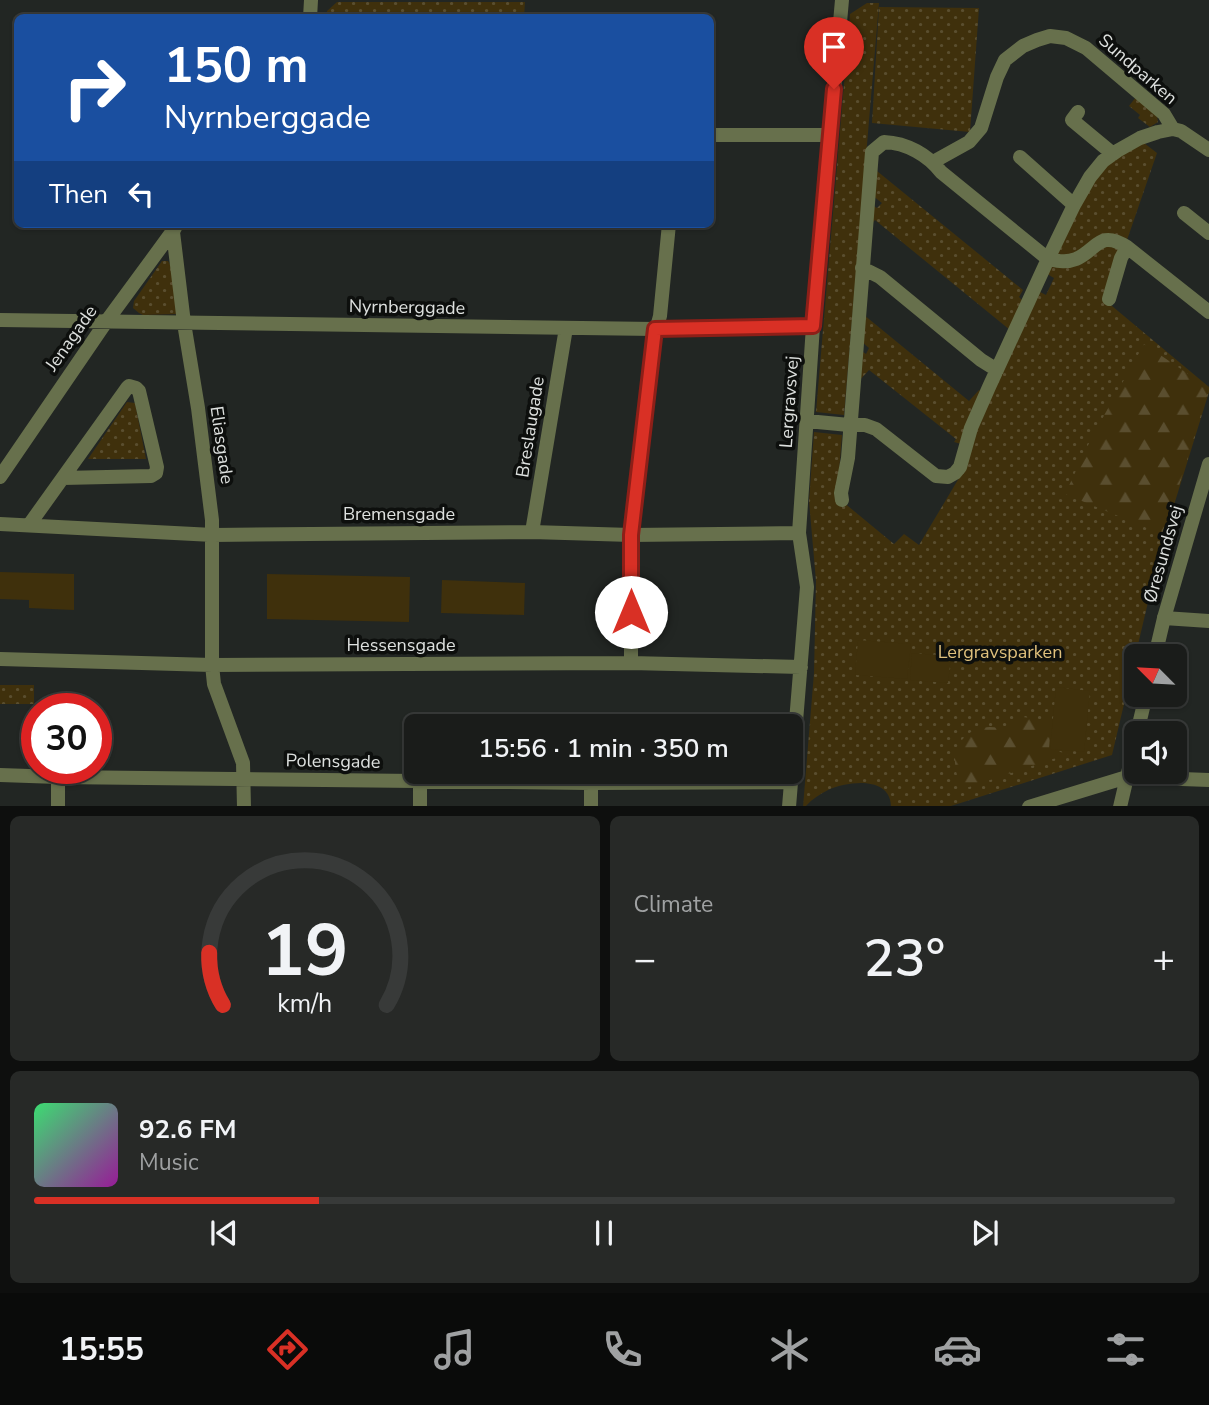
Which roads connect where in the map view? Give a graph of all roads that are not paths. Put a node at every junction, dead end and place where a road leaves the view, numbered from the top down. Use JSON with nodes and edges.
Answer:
{"nodes":[{"id":1,"x":842,"y":0,"type":"edge"},
{"id":2,"x":1078,"y":112,"type":"dead end"},
{"id":3,"x":1173,"y":129,"type":"junction"},
{"id":4,"x":714,"y":135,"type":"edge"},
{"id":5,"x":830,"y":135,"type":"junction"},
{"id":6,"x":1209,"y":150,"type":"edge"},
{"id":7,"x":1113,"y":154,"type":"junction"},
{"id":8,"x":1020,"y":158,"type":"dead end"},
{"id":9,"x":933,"y":162,"type":"junction"},
{"id":10,"x":1074,"y":205,"type":"junction"},
{"id":11,"x":1184,"y":213,"type":"dead end"},
{"id":12,"x":175,"y":228,"type":"edge"},
{"id":13,"x":669,"y":228,"type":"edge"},
{"id":14,"x":1209,"y":233,"type":"edge"},
{"id":15,"x":1127,"y":247,"type":"junction"},
{"id":16,"x":1048,"y":259,"type":"junction"},
{"id":17,"x":862,"y":268,"type":"junction"},
{"id":18,"x":1109,"y":299,"type":"dead end"},
{"id":19,"x":1209,"y":312,"type":"edge"},
{"id":20,"x":0,"y":320,"type":"edge"},
{"id":21,"x":106,"y":322,"type":"junction"},
{"id":22,"x":184,"y":323,"type":"junction"},
{"id":23,"x":813,"y":326,"type":"junction"},
{"id":24,"x":566,"y":328,"type":"junction"},
{"id":25,"x":655,"y":329,"type":"junction"},
{"id":26,"x":997,"y":370,"type":"junction"},
{"id":27,"x":807,"y":421,"type":"junction"},
{"id":28,"x":849,"y":425,"type":"junction"},
{"id":29,"x":1209,"y":464,"type":"edge"},
{"id":30,"x":0,"y":477,"type":"edge"},
{"id":31,"x":63,"y":478,"type":"junction"},
{"id":32,"x":842,"y":500,"type":"dead end"},
{"id":33,"x":0,"y":524,"type":"edge"},
{"id":34,"x":29,"y":525,"type":"junction"},
{"id":35,"x":532,"y":532,"type":"junction"},
{"id":36,"x":799,"y":533,"type":"junction"},
{"id":37,"x":213,"y":535,"type":"junction"},
{"id":38,"x":631,"y":535,"type":"junction"},
{"id":39,"x":1164,"y":618,"type":"junction"},
{"id":40,"x":1209,"y":621,"type":"edge"},
{"id":41,"x":1158,"y":644,"type":"edge"},
{"id":42,"x":0,"y":659,"type":"edge"},
{"id":43,"x":631,"y":663,"type":"junction"},
{"id":44,"x":212,"y":665,"type":"junction"},
{"id":45,"x":801,"y":667,"type":"junction"},
{"id":46,"x":797,"y":714,"type":"edge"},
{"id":47,"x":0,"y":775,"type":"edge"},
{"id":48,"x":21,"y":776,"type":"edge"},
{"id":49,"x":112,"y":778,"type":"edge"},
{"id":50,"x":1124,"y":778,"type":"edge"},
{"id":51,"x":244,"y":779,"type":"junction"},
{"id":52,"x":1187,"y":779,"type":"edge"},
{"id":53,"x":1209,"y":780,"type":"edge"},
{"id":54,"x":404,"y":781,"type":"edge"},
{"id":55,"x":58,"y":784,"type":"edge"},
{"id":56,"x":420,"y":784,"type":"edge"},
{"id":57,"x":591,"y":784,"type":"edge"},
{"id":58,"x":791,"y":784,"type":"edge"},
{"id":59,"x":1125,"y":784,"type":"edge"},
{"id":60,"x":58,"y":806,"type":"edge"},
{"id":61,"x":244,"y":806,"type":"edge"},
{"id":62,"x":420,"y":806,"type":"edge"},
{"id":63,"x":591,"y":806,"type":"edge"},
{"id":64,"x":789,"y":806,"type":"edge"},
{"id":65,"x":1032,"y":806,"type":"edge"},
{"id":66,"x":1120,"y":806,"type":"edge"}],
"edges":[{"from":1,"to":5,"type":"street","name":"Lergravsvej"},
{"from":2,"to":7,"type":"street"},
{"from":3,"to":6,"type":"street","name":"Sundparken"},
{"from":3,"to":7,"type":"street","name":"Sundparken"},
{"from":3,"to":9,"type":"street","name":"Sundparken"},
{"from":4,"to":5,"type":"street"},
{"from":5,"to":23,"type":"street","name":"Lergravsvej"},
{"from":7,"to":10,"type":"street","name":"Sundparken"},
{"from":8,"to":10,"type":"street"},
{"from":9,"to":16,"type":"street"},
{"from":9,"to":17,"type":"street"},
{"from":10,"to":16,"type":"street","name":"Sundparken"},
{"from":11,"to":14,"type":"street"},
{"from":12,"to":21,"type":"street","name":"Jenagade"},
{"from":12,"to":22,"type":"street","name":"Eliasgade"},
{"from":13,"to":25,"type":"street"},
{"from":15,"to":16,"type":"street"},
{"from":15,"to":18,"type":"street"},
{"from":15,"to":19,"type":"street"},
{"from":16,"to":26,"type":"street","name":"Sundparken"},
{"from":17,"to":26,"type":"street"},
{"from":17,"to":28,"type":"street"},
{"from":20,"to":21,"type":"street","name":"Nyrnberggade"},
{"from":21,"to":22,"type":"street","name":"Nyrnberggade"},
{"from":21,"to":30,"type":"street","name":"Jenagade"},
{"from":22,"to":24,"type":"street","name":"Nyrnberggade"},
{"from":22,"to":37,"type":"street","name":"Eliasgade"},
{"from":23,"to":25,"type":"street","name":"Nyrnberggade"},
{"from":23,"to":27,"type":"street","name":"Lergravsvej"},
{"from":24,"to":25,"type":"street","name":"Nyrnberggade"},
{"from":24,"to":35,"type":"street","name":"Breslaugade"},
{"from":25,"to":38,"type":"street"},
{"from":26,"to":28,"type":"street","name":"Sundparken"},
{"from":27,"to":28,"type":"street","name":"Sundparken"},
{"from":27,"to":36,"type":"street","name":"Lergravsvej"},
{"from":28,"to":32,"type":"street"},
{"from":29,"to":39,"type":"street","name":"Øresundsvej"},
{"from":31,"to":31,"type":"street"},
{"from":31,"to":34,"type":"street"},
{"from":33,"to":34,"type":"street","name":"Bremensgade"},
{"from":34,"to":37,"type":"street","name":"Bremensgade"},
{"from":35,"to":37,"type":"street","name":"Bremensgade"},
{"from":35,"to":38,"type":"street","name":"Bremensgade"},
{"from":36,"to":38,"type":"street","name":"Bremensgade"},
{"from":36,"to":45,"type":"street","name":"Lergravsvej"},
{"from":37,"to":44,"type":"street","name":"Eliasgade"},
{"from":38,"to":43,"type":"street"},
{"from":39,"to":40,"type":"street"},
{"from":39,"to":41,"type":"street","name":"Øresundsvej"},
{"from":42,"to":44,"type":"street","name":"Hessensgade"},
{"from":43,"to":44,"type":"street","name":"Hessensgade"},
{"from":43,"to":45,"type":"street","name":"Hessensgade"},
{"from":44,"to":51,"type":"street","name":"Eliasgade"},
{"from":45,"to":46,"type":"street","name":"Lergravsvej"},
{"from":47,"to":48,"type":"street","name":"Polensgade"},
{"from":49,"to":51,"type":"street","name":"Polensgade"},
{"from":50,"to":65,"type":"street"},
{"from":51,"to":54,"type":"street","name":"Polensgade"},
{"from":51,"to":61,"type":"street","name":"Eliasgade"},
{"from":52,"to":53,"type":"street"},
{"from":55,"to":60,"type":"street"},
{"from":56,"to":62,"type":"street"},
{"from":57,"to":63,"type":"street"},
{"from":58,"to":64,"type":"street","name":"Lergravsvej"},
{"from":59,"to":66,"type":"street"}]}
